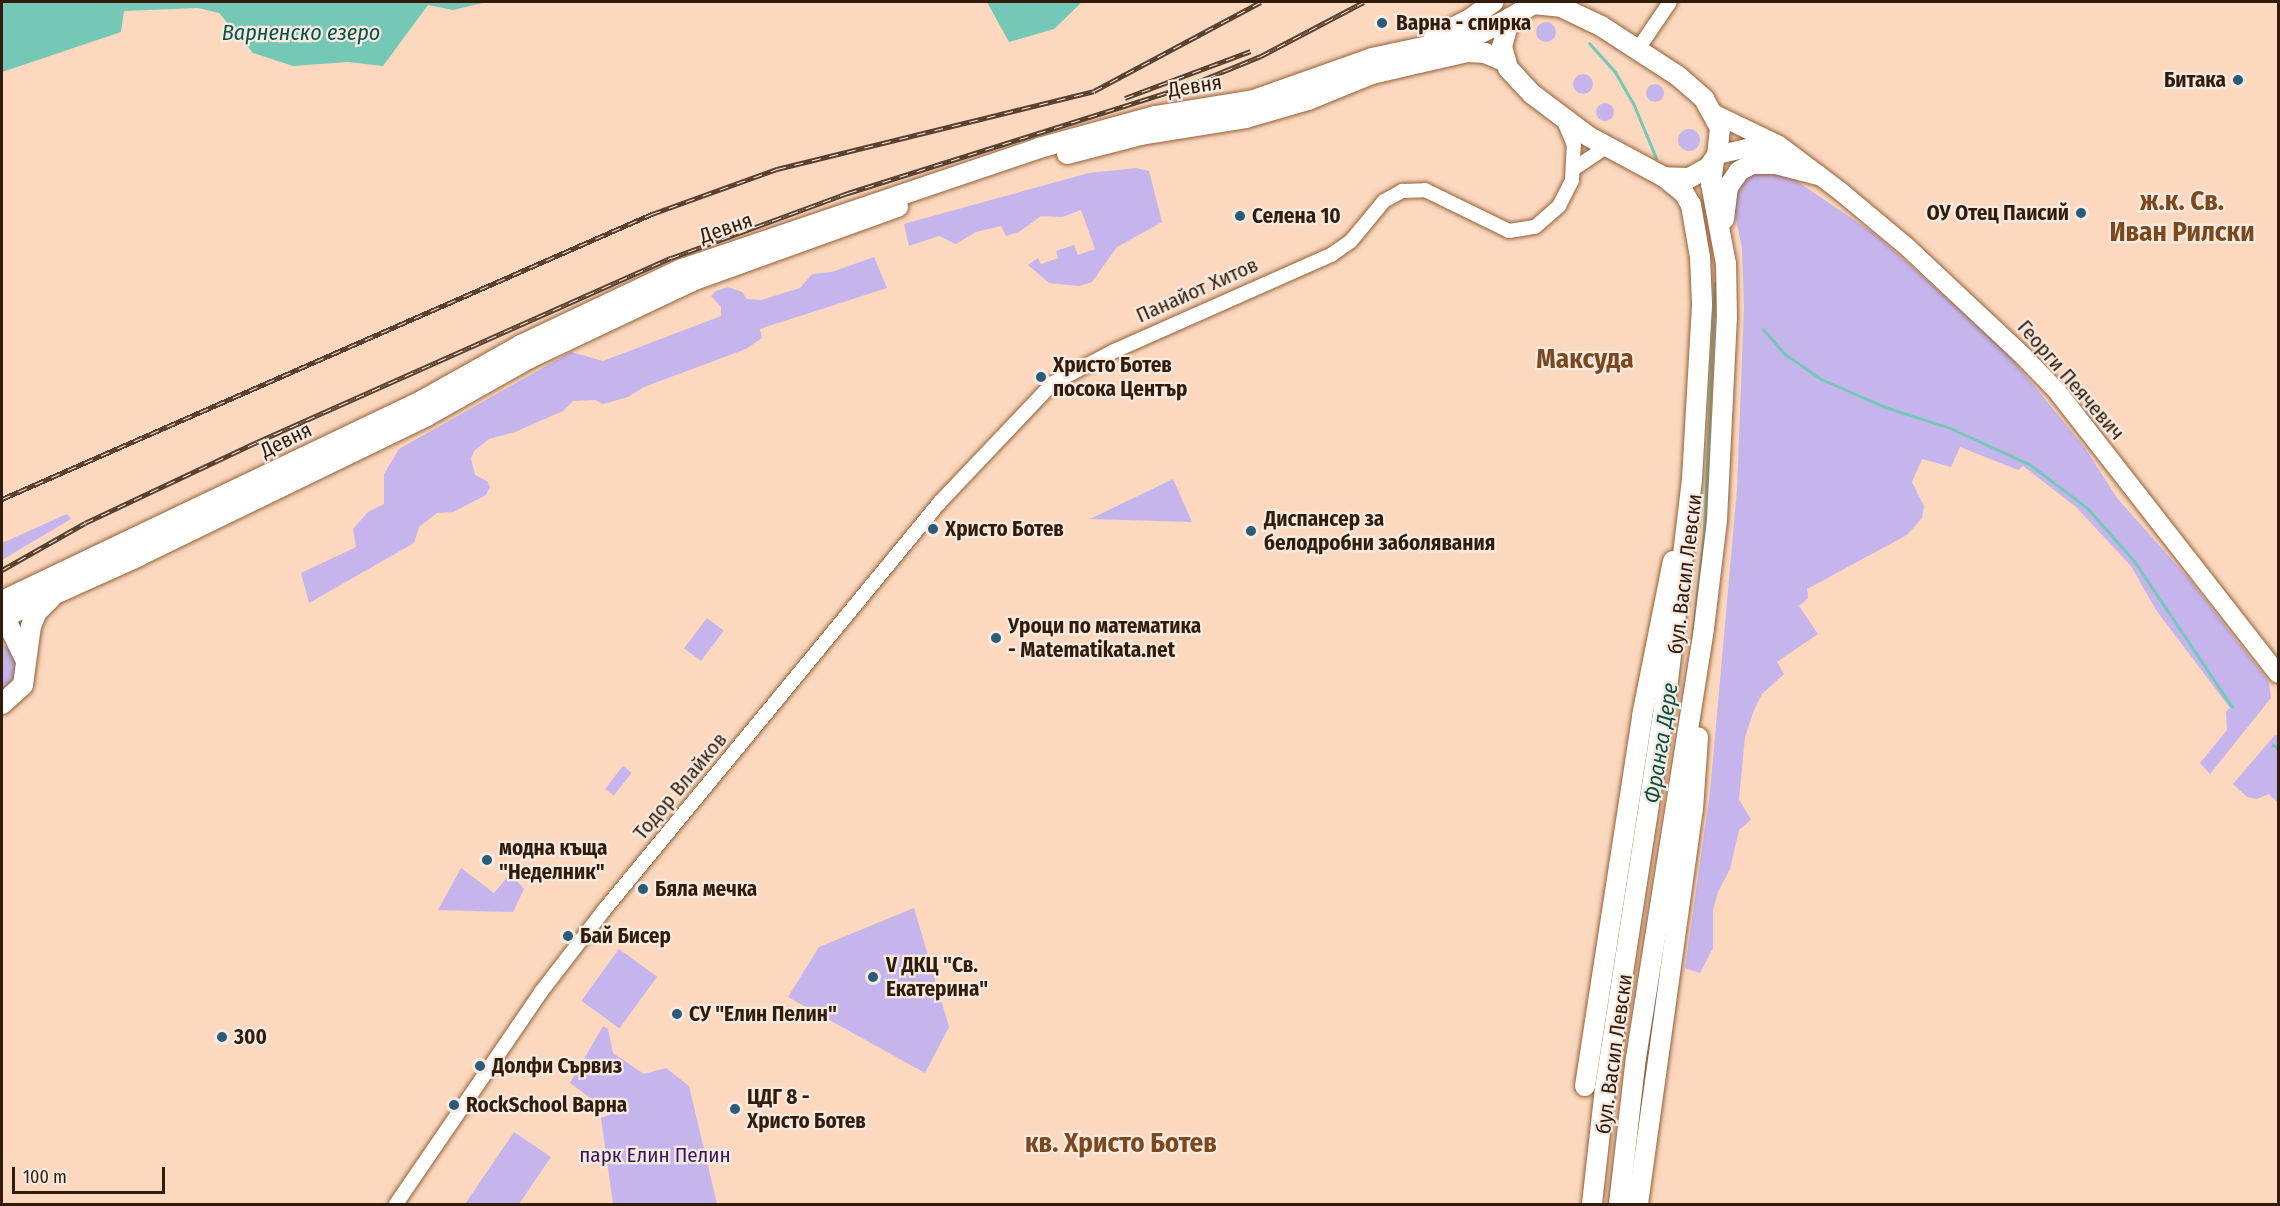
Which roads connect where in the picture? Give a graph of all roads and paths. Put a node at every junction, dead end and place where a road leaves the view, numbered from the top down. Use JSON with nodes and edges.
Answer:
{"nodes":[{"id":1,"x":1493,"y":2,"type":"edge"},
{"id":2,"x":1670,"y":2,"type":"edge"},
{"id":3,"x":1566,"y":6,"type":"edge"},
{"id":4,"x":1520,"y":9,"type":"edge"},
{"id":5,"x":1638,"y":49,"type":"junction"},
{"id":6,"x":1390,"y":54,"type":"junction"},
{"id":7,"x":1504,"y":61,"type":"junction"},
{"id":8,"x":1715,"y":114,"type":"junction"},
{"id":9,"x":1563,"y":118,"type":"junction"},
{"id":10,"x":1606,"y":147,"type":"junction"},
{"id":11,"x":1790,"y":154,"type":"junction"},
{"id":12,"x":1716,"y":158,"type":"junction"},
{"id":13,"x":1575,"y":168,"type":"junction"},
{"id":14,"x":1818,"y":175,"type":"junction"},
{"id":15,"x":1664,"y":177,"type":"junction"},
{"id":16,"x":1724,"y":255,"type":"junction"},
{"id":17,"x":1021,"y":414,"type":"joint"},
{"id":18,"x":1692,"y":479,"type":"junction"},
{"id":19,"x":58,"y":593,"type":"junction"},
{"id":20,"x":7,"y":608,"type":"edge"},
{"id":21,"x":1704,"y":628,"type":"junction"},
{"id":22,"x":2,"y":636,"type":"edge"},
{"id":23,"x":25,"y":651,"type":"junction"},
{"id":24,"x":2278,"y":674,"type":"edge"},
{"id":25,"x":2,"y":704,"type":"edge"},
{"id":26,"x":1585,"y":1086,"type":"dead end"},
{"id":27,"x":396,"y":1204,"type":"edge"},
{"id":28,"x":1592,"y":1204,"type":"edge"},
{"id":29,"x":1619,"y":1204,"type":"edge"},
{"id":30,"x":1638,"y":1204,"type":"edge"}],
"edges":[{"from":1,"to":6,"type":"highway"},
{"from":2,"to":5,"type":"street"},
{"from":3,"to":4,"type":"highway"},
{"from":3,"to":5,"type":"highway"},
{"from":4,"to":6,"type":"highway","name":"Девня"},
{"from":4,"to":7,"type":"highway"},
{"from":5,"to":8,"type":"highway"},
{"from":6,"to":20,"type":"highway","name":"Девня"},
{"from":7,"to":9,"type":"highway"},
{"from":7,"to":19,"type":"highway","name":"Девня"},
{"from":8,"to":11,"type":"main road","name":"Георги Пеячевич"},
{"from":8,"to":12,"type":"highway","name":"бул. Васил Левски"},
{"from":9,"to":10,"type":"highway"},
{"from":9,"to":13,"type":"street"},
{"from":10,"to":13,"type":"street"},
{"from":10,"to":15,"type":"highway"},
{"from":11,"to":12,"type":"main road","name":"Георги Пеячевич"},
{"from":11,"to":14,"type":"main road","name":"Георги Пеячевич"},
{"from":12,"to":15,"type":"highway"},
{"from":12,"to":16,"type":"highway","name":"бул. Васил Левски"},
{"from":13,"to":17,"type":"street","name":"Панайот Хитов"},
{"from":14,"to":16,"type":"highway"},
{"from":14,"to":24,"type":"main road","name":"Георги Пеячевич"},
{"from":15,"to":18,"type":"highway","name":"бул. Васил Левски"},
{"from":16,"to":21,"type":"highway","name":"бул. Васил Левски"},
{"from":17,"to":27,"type":"street","name":"Тодор Влайков"},
{"from":18,"to":26,"type":"highway"},
{"from":18,"to":28,"type":"highway","name":"бул. Васил Левски"},
{"from":19,"to":20,"type":"highway","name":"Девня"},
{"from":19,"to":23,"type":"highway"},
{"from":20,"to":23,"type":"highway"},
{"from":21,"to":29,"type":"highway","name":"бул. Васил Левски"},
{"from":21,"to":30,"type":"highway"},
{"from":22,"to":23,"type":"highway"},
{"from":23,"to":25,"type":"highway"}]}
